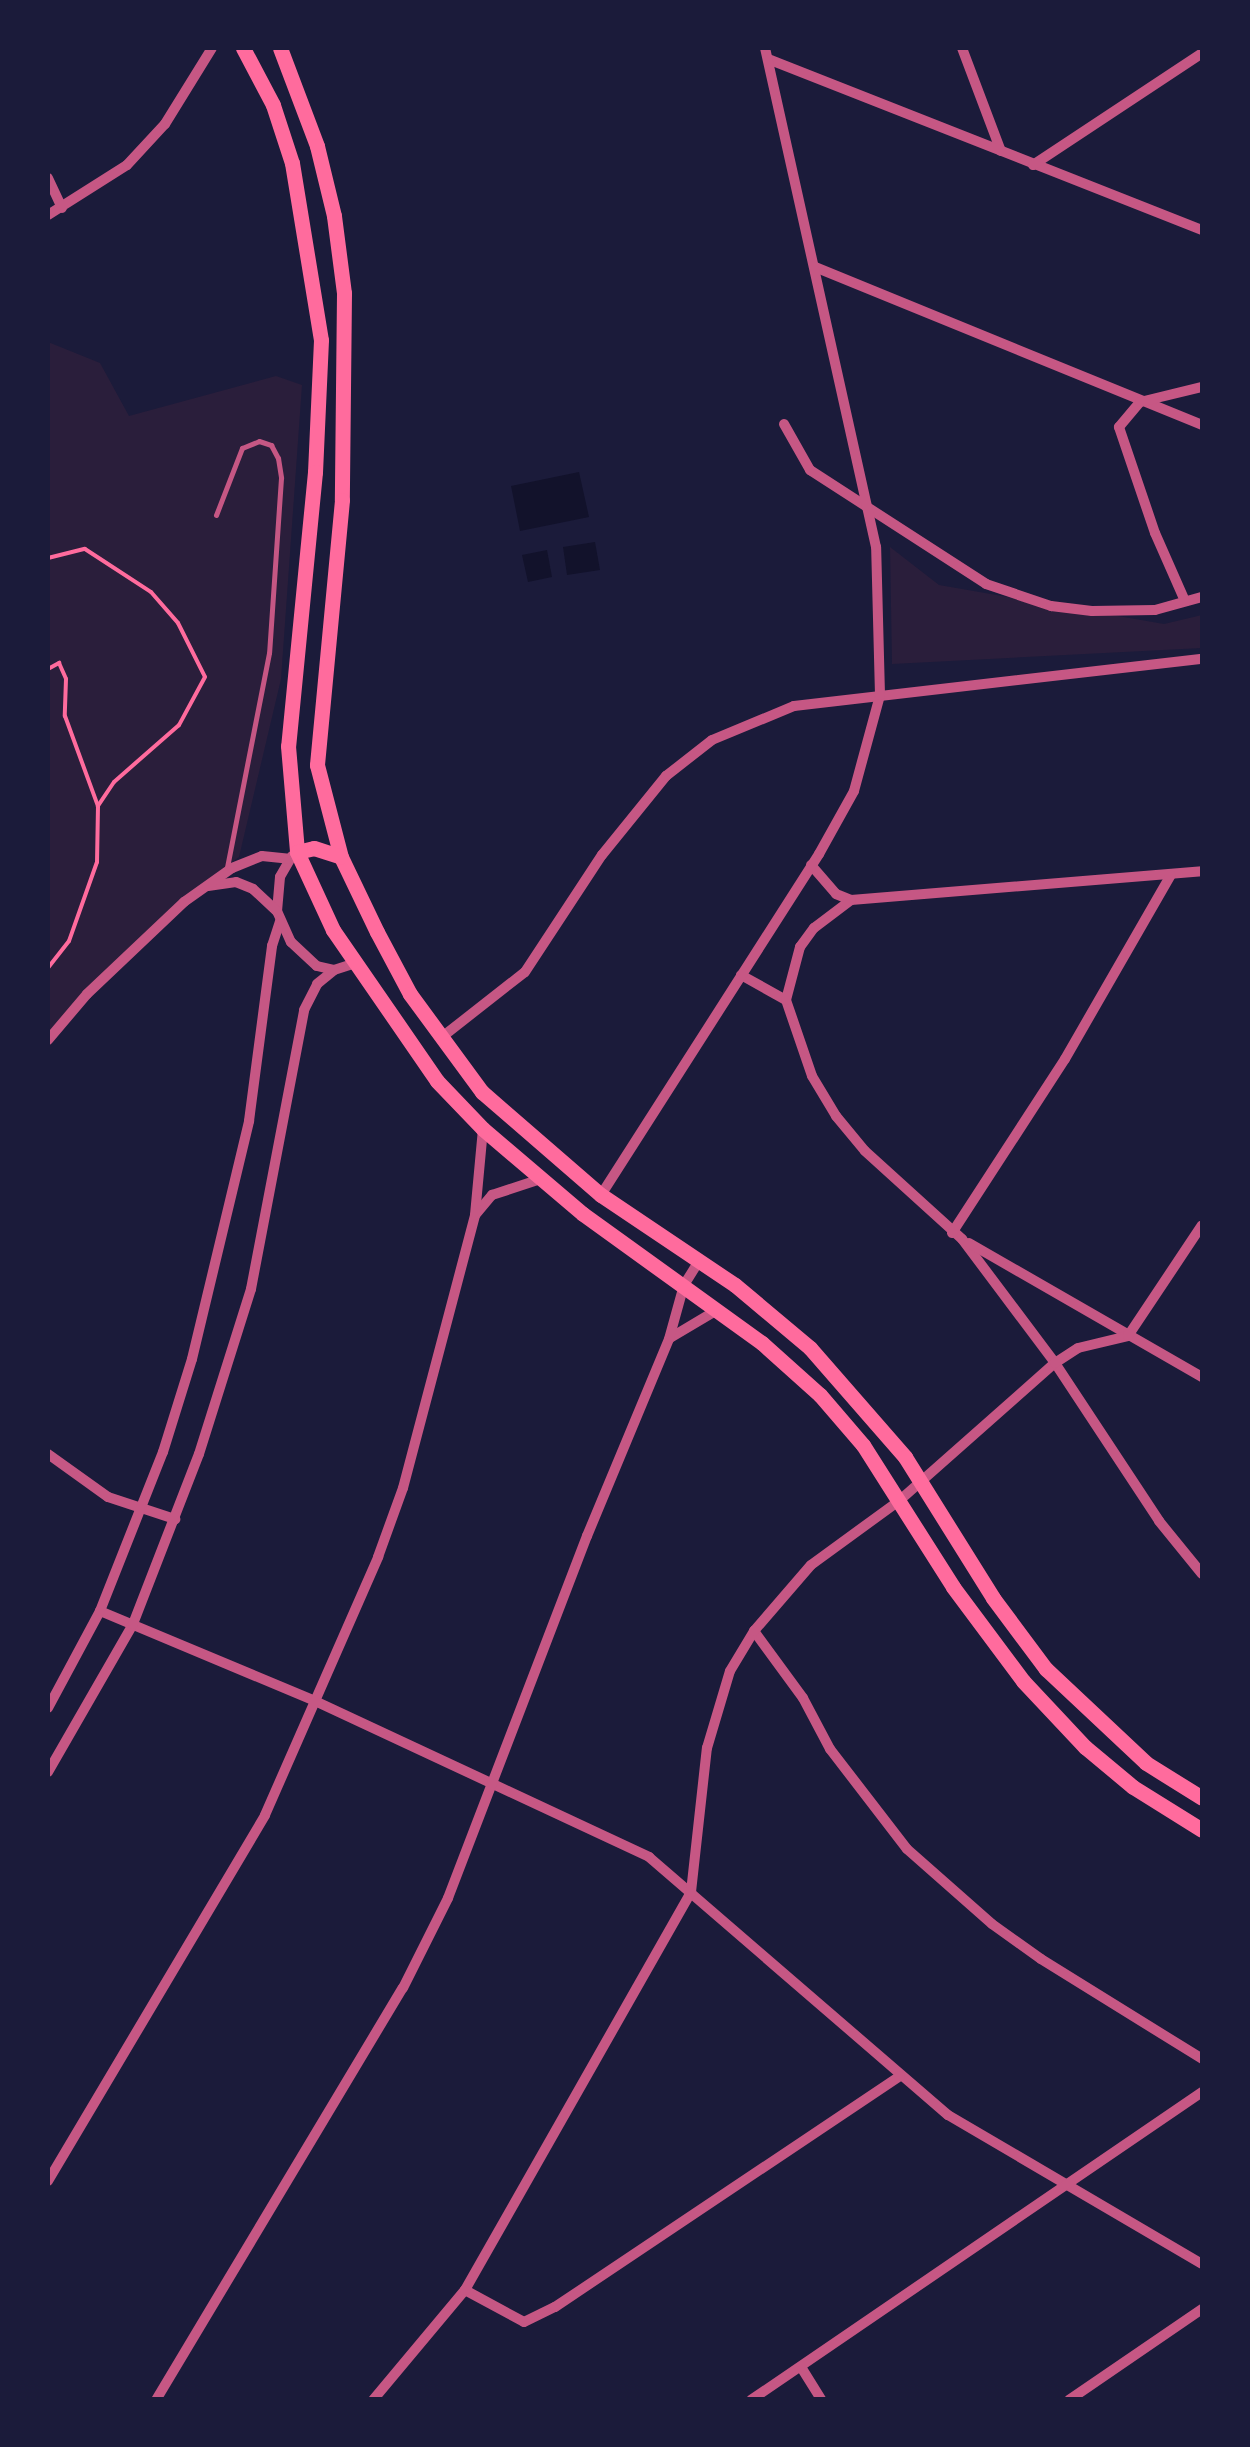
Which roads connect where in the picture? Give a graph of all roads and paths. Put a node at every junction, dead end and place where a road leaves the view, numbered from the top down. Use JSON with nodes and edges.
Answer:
{"nodes":[{"id":1,"x":212,"y":48,"type":"edge"},
{"id":2,"x":243,"y":48,"type":"edge"},
{"id":3,"x":280,"y":48,"type":"edge"},
{"id":4,"x":962,"y":48,"type":"edge"},
{"id":5,"x":766,"y":53,"type":"edge"},
{"id":6,"x":1202,"y":53,"type":"edge"},
{"id":7,"x":1001,"y":150,"type":"junction"},
{"id":8,"x":1033,"y":165,"type":"junction"},
{"id":9,"x":48,"y":178,"type":"edge"},
{"id":10,"x":62,"y":208,"type":"junction"},
{"id":11,"x":48,"y":215,"type":"edge"},
{"id":12,"x":1202,"y":230,"type":"edge"},
{"id":13,"x":814,"y":266,"type":"junction"},
{"id":14,"x":1202,"y":386,"type":"edge"},
{"id":15,"x":1140,"y":402,"type":"junction"},
{"id":16,"x":784,"y":424,"type":"dead end"},
{"id":17,"x":1202,"y":425,"type":"edge"},
{"id":18,"x":866,"y":503,"type":"junction"},
{"id":19,"x":216,"y":515,"type":"dead end"},
{"id":20,"x":48,"y":558,"type":"edge"},
{"id":21,"x":1202,"y":597,"type":"edge"},
{"id":22,"x":1185,"y":601,"type":"junction"},
{"id":23,"x":1202,"y":659,"type":"edge"},
{"id":24,"x":48,"y":669,"type":"edge"},
{"id":25,"x":880,"y":695,"type":"junction"},
{"id":26,"x":98,"y":806,"type":"junction"},
{"id":27,"x":293,"y":856,"type":"junction"},
{"id":28,"x":341,"y":858,"type":"junction"},
{"id":29,"x":811,"y":865,"type":"junction"},
{"id":30,"x":226,"y":871,"type":"junction"},
{"id":31,"x":1202,"y":871,"type":"edge"},
{"id":32,"x":1171,"y":875,"type":"junction"},
{"id":33,"x":202,"y":888,"type":"junction"},
{"id":34,"x":851,"y":900,"type":"junction"},
{"id":35,"x":279,"y":916,"type":"junction"},
{"id":36,"x":377,"y":932,"type":"junction"},
{"id":37,"x":355,"y":963,"type":"junction"},
{"id":38,"x":48,"y":968,"type":"edge"},
{"id":39,"x":334,"y":970,"type":"junction"},
{"id":40,"x":741,"y":975,"type":"junction"},
{"id":41,"x":786,"y":1000,"type":"junction"},
{"id":42,"x":442,"y":1037,"type":"junction"},
{"id":43,"x":48,"y":1040,"type":"edge"},
{"id":44,"x":482,"y":1129,"type":"junction"},
{"id":45,"x":542,"y":1179,"type":"junction"},
{"id":46,"x":601,"y":1195,"type":"junction"},
{"id":47,"x":475,"y":1215,"type":"junction"},
{"id":48,"x":1202,"y":1225,"type":"edge"},
{"id":49,"x":957,"y":1236,"type":"junction"},
{"id":50,"x":699,"y":1261,"type":"junction"},
{"id":51,"x":684,"y":1285,"type":"junction"},
{"id":52,"x":718,"y":1310,"type":"junction"},
{"id":53,"x":1128,"y":1336,"type":"junction"},
{"id":54,"x":669,"y":1339,"type":"junction"},
{"id":55,"x":1055,"y":1363,"type":"junction"},
{"id":56,"x":1202,"y":1377,"type":"edge"},
{"id":57,"x":48,"y":1454,"type":"edge"},
{"id":58,"x":922,"y":1481,"type":"junction"},
{"id":59,"x":900,"y":1500,"type":"junction"},
{"id":60,"x":138,"y":1508,"type":"junction"},
{"id":61,"x":174,"y":1519,"type":"junction"},
{"id":62,"x":1202,"y":1574,"type":"edge"},
{"id":63,"x":100,"y":1611,"type":"junction"},
{"id":64,"x":133,"y":1624,"type":"junction"},
{"id":65,"x":754,"y":1631,"type":"junction"},
{"id":66,"x":315,"y":1701,"type":"junction"},
{"id":67,"x":48,"y":1708,"type":"edge"},
{"id":68,"x":48,"y":1772,"type":"edge"},
{"id":69,"x":490,"y":1784,"type":"junction"},
{"id":70,"x":1202,"y":1798,"type":"edge"},
{"id":71,"x":1202,"y":1830,"type":"edge"},
{"id":72,"x":691,"y":1892,"type":"junction"},
{"id":73,"x":1202,"y":2059,"type":"edge"},
{"id":74,"x":900,"y":2076,"type":"junction"},
{"id":75,"x":1202,"y":2092,"type":"edge"},
{"id":76,"x":48,"y":2182,"type":"edge"},
{"id":77,"x":1067,"y":2187,"type":"junction"},
{"id":78,"x":1202,"y":2264,"type":"edge"},
{"id":79,"x":465,"y":2290,"type":"junction"},
{"id":80,"x":1202,"y":2309,"type":"edge"},
{"id":81,"x":802,"y":2367,"type":"junction"},
{"id":82,"x":156,"y":2400,"type":"edge"},
{"id":83,"x":372,"y":2400,"type":"edge"},
{"id":84,"x":752,"y":2400,"type":"edge"},
{"id":85,"x":822,"y":2400,"type":"edge"},
{"id":86,"x":1069,"y":2400,"type":"edge"}],
"edges":[{"from":1,"to":10,"type":"street"},
{"from":2,"to":27,"type":"main road"},
{"from":3,"to":28,"type":"main road"},
{"from":4,"to":7,"type":"street"},
{"from":5,"to":7,"type":"street"},
{"from":5,"to":13,"type":"street"},
{"from":6,"to":8,"type":"street"},
{"from":7,"to":8,"type":"street"},
{"from":8,"to":12,"type":"street"},
{"from":9,"to":10,"type":"street"},
{"from":10,"to":11,"type":"street"},
{"from":13,"to":15,"type":"street"},
{"from":13,"to":18,"type":"street"},
{"from":14,"to":15,"type":"street"},
{"from":15,"to":17,"type":"street"},
{"from":15,"to":22,"type":"street"},
{"from":16,"to":18,"type":"street"},
{"from":18,"to":22,"type":"street"},
{"from":18,"to":25,"type":"street"},
{"from":19,"to":30,"type":"lane"},
{"from":20,"to":26,"type":"path"},
{"from":21,"to":22,"type":"street"},
{"from":23,"to":25,"type":"street"},
{"from":24,"to":26,"type":"path"},
{"from":25,"to":29,"type":"street"},
{"from":25,"to":42,"type":"street"},
{"from":26,"to":38,"type":"path"},
{"from":27,"to":28,"type":"main road"},
{"from":27,"to":30,"type":"street"},
{"from":27,"to":35,"type":"street"},
{"from":27,"to":37,"type":"main road"},
{"from":28,"to":36,"type":"main road"},
{"from":29,"to":34,"type":"street"},
{"from":29,"to":40,"type":"street"},
{"from":30,"to":33,"type":"street"},
{"from":31,"to":32,"type":"street"},
{"from":32,"to":34,"type":"street"},
{"from":32,"to":49,"type":"street"},
{"from":33,"to":35,"type":"street"},
{"from":33,"to":43,"type":"street"},
{"from":34,"to":41,"type":"street"},
{"from":35,"to":39,"type":"street"},
{"from":35,"to":60,"type":"street"},
{"from":36,"to":37,"type":"main road"},
{"from":36,"to":42,"type":"main road"},
{"from":37,"to":39,"type":"street"},
{"from":37,"to":44,"type":"main road"},
{"from":39,"to":61,"type":"street"},
{"from":40,"to":41,"type":"street"},
{"from":40,"to":46,"type":"street"},
{"from":41,"to":49,"type":"street"},
{"from":42,"to":46,"type":"main road"},
{"from":44,"to":45,"type":"main road"},
{"from":44,"to":47,"type":"street"},
{"from":45,"to":47,"type":"street"},
{"from":45,"to":51,"type":"main road"},
{"from":46,"to":50,"type":"main road"},
{"from":47,"to":66,"type":"street"},
{"from":48,"to":53,"type":"street"},
{"from":49,"to":53,"type":"street"},
{"from":49,"to":55,"type":"street"},
{"from":50,"to":51,"type":"street"},
{"from":50,"to":58,"type":"main road"},
{"from":51,"to":52,"type":"main road"},
{"from":51,"to":54,"type":"street"},
{"from":52,"to":54,"type":"street"},
{"from":52,"to":59,"type":"main road"},
{"from":53,"to":55,"type":"street"},
{"from":53,"to":56,"type":"street"},
{"from":54,"to":69,"type":"street"},
{"from":55,"to":58,"type":"street"},
{"from":55,"to":62,"type":"street"},
{"from":57,"to":60,"type":"street"},
{"from":58,"to":59,"type":"street"},
{"from":58,"to":70,"type":"main road"},
{"from":59,"to":65,"type":"street"},
{"from":59,"to":71,"type":"main road"},
{"from":60,"to":61,"type":"street"},
{"from":60,"to":63,"type":"street"},
{"from":61,"to":64,"type":"street"},
{"from":63,"to":64,"type":"street"},
{"from":63,"to":67,"type":"street"},
{"from":64,"to":66,"type":"street"},
{"from":64,"to":68,"type":"street"},
{"from":65,"to":72,"type":"street"},
{"from":65,"to":73,"type":"street"},
{"from":66,"to":69,"type":"street"},
{"from":66,"to":76,"type":"street"},
{"from":69,"to":72,"type":"street"},
{"from":69,"to":82,"type":"street"},
{"from":72,"to":74,"type":"street"},
{"from":72,"to":79,"type":"street"},
{"from":74,"to":77,"type":"street"},
{"from":74,"to":79,"type":"street"},
{"from":75,"to":77,"type":"street"},
{"from":77,"to":78,"type":"street"},
{"from":77,"to":81,"type":"street"},
{"from":79,"to":83,"type":"street"},
{"from":80,"to":86,"type":"street"},
{"from":81,"to":84,"type":"street"},
{"from":81,"to":85,"type":"street"}]}
